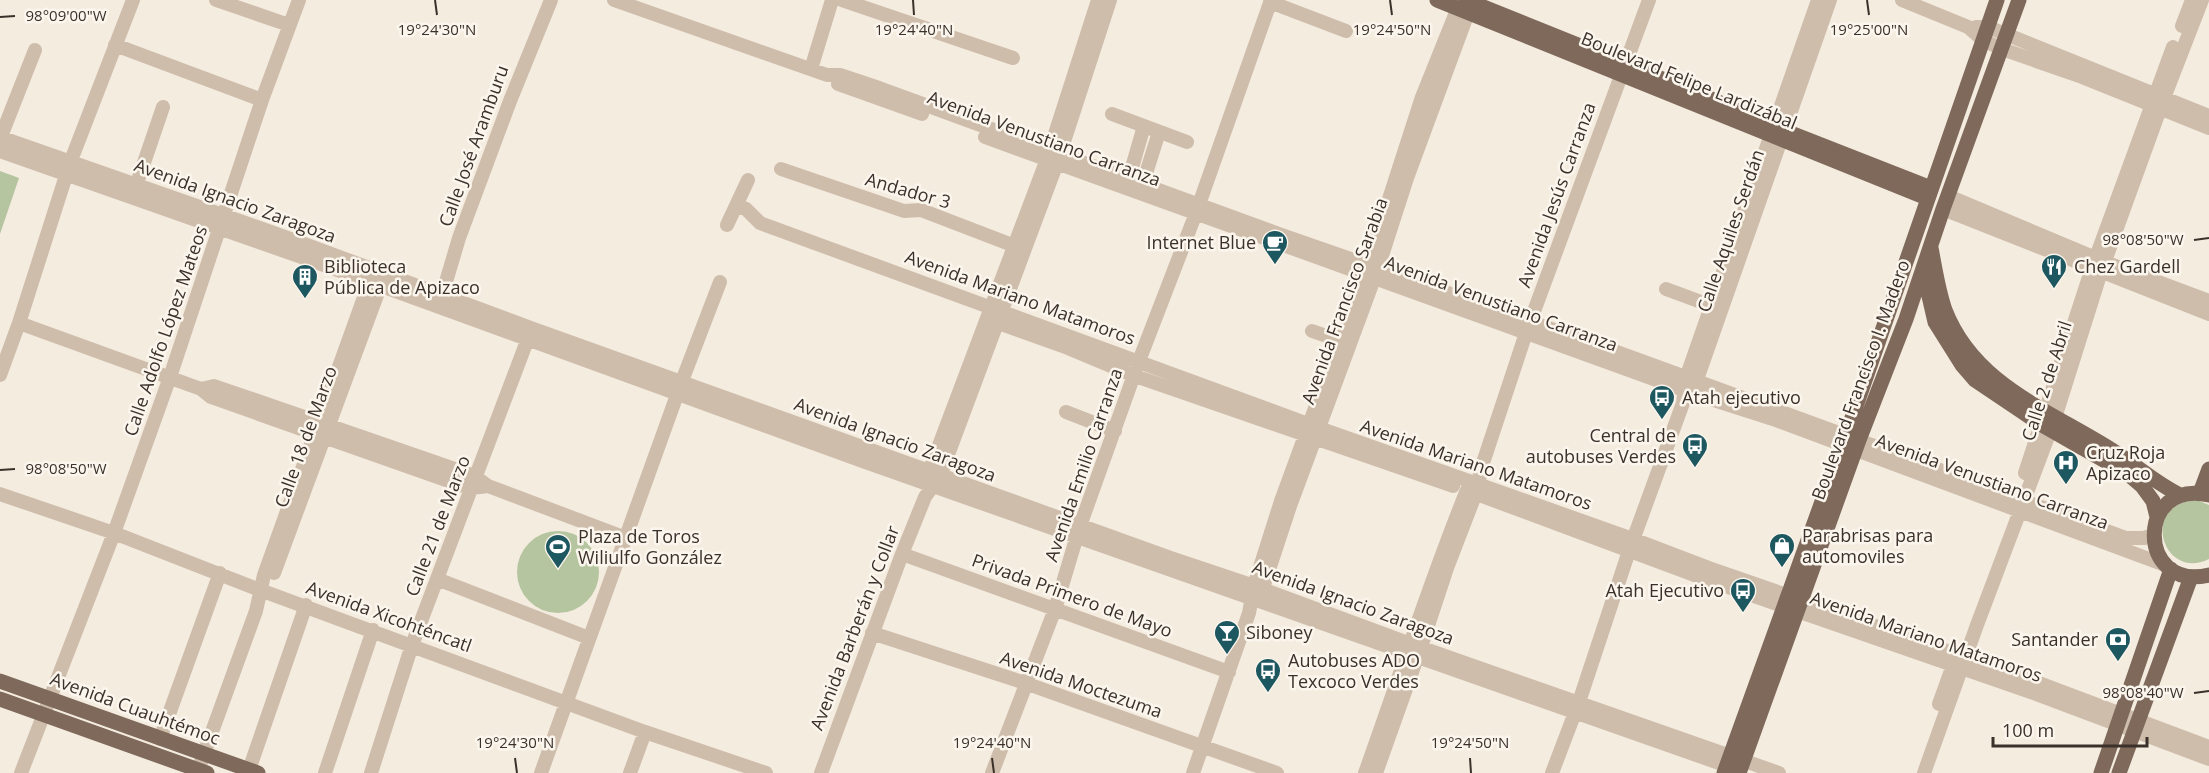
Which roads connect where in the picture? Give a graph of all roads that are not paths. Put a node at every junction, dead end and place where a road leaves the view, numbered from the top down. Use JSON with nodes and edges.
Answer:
{"nodes":[{"id":1,"x":133,"y":0,"type":"edge"},
{"id":2,"x":216,"y":0,"type":"edge"},
{"id":3,"x":298,"y":0,"type":"edge"},
{"id":4,"x":551,"y":0,"type":"edge"},
{"id":5,"x":614,"y":0,"type":"edge"},
{"id":6,"x":832,"y":0,"type":"edge"},
{"id":7,"x":842,"y":0,"type":"edge"},
{"id":8,"x":1098,"y":0,"type":"edge"},
{"id":9,"x":1110,"y":0,"type":"edge"},
{"id":10,"x":1437,"y":0,"type":"edge"},
{"id":11,"x":1649,"y":0,"type":"edge"},
{"id":12,"x":1818,"y":0,"type":"edge"},
{"id":13,"x":1830,"y":0,"type":"edge"},
{"id":14,"x":1902,"y":0,"type":"edge"},
{"id":15,"x":1997,"y":0,"type":"edge"},
{"id":16,"x":2019,"y":0,"type":"edge"},
{"id":17,"x":2192,"y":0,"type":"edge"},
{"id":18,"x":2202,"y":0,"type":"edge"},
{"id":19,"x":1270,"y":1,"type":"edge"},
{"id":20,"x":1466,"y":4,"type":"edge"},
{"id":21,"x":2191,"y":16,"type":"junction"},
{"id":22,"x":289,"y":25,"type":"junction"},
{"id":23,"x":1346,"y":31,"type":"dead end"},
{"id":24,"x":1985,"y":34,"type":"junction"},
{"id":25,"x":2004,"y":42,"type":"junction"},
{"id":26,"x":115,"y":45,"type":"junction"},
{"id":27,"x":35,"y":50,"type":"dead end"},
{"id":28,"x":1806,"y":51,"type":"junction"},
{"id":29,"x":1013,"y":58,"type":"dead end"},
{"id":30,"x":1082,"y":64,"type":"junction"},
{"id":31,"x":811,"y":69,"type":"junction"},
{"id":32,"x":1622,"y":69,"type":"junction"},
{"id":33,"x":262,"y":100,"type":"junction"},
{"id":34,"x":2157,"y":102,"type":"junction"},
{"id":35,"x":163,"y":107,"type":"dead end"},
{"id":36,"x":1112,"y":114,"type":"dead end"},
{"id":37,"x":2209,"y":116,"type":"edge"},
{"id":38,"x":1144,"y":126,"type":"junction"},
{"id":39,"x":2209,"y":128,"type":"edge"},
{"id":40,"x":1159,"y":132,"type":"junction"},
{"id":41,"x":1779,"y":134,"type":"junction"},
{"id":42,"x":0,"y":138,"type":"edge"},
{"id":43,"x":1187,"y":142,"type":"dead end"},
{"id":44,"x":0,"y":150,"type":"edge"},
{"id":45,"x":1053,"y":156,"type":"junction"},
{"id":46,"x":68,"y":168,"type":"junction"},
{"id":47,"x":781,"y":169,"type":"dead end"},
{"id":48,"x":1129,"y":178,"type":"junction"},
{"id":49,"x":748,"y":180,"type":"dead end"},
{"id":50,"x":1143,"y":183,"type":"junction"},
{"id":51,"x":134,"y":191,"type":"junction"},
{"id":52,"x":1929,"y":193,"type":"junction"},
{"id":53,"x":1946,"y":202,"type":"junction"},
{"id":54,"x":736,"y":206,"type":"junction"},
{"id":55,"x":1198,"y":208,"type":"junction"},
{"id":56,"x":222,"y":222,"type":"junction"},
{"id":57,"x":727,"y":225,"type":"dead end"},
{"id":58,"x":1917,"y":229,"type":"junction"},
{"id":59,"x":1930,"y":245,"type":"junction"},
{"id":60,"x":1019,"y":247,"type":"junction"},
{"id":61,"x":2098,"y":265,"type":"junction"},
{"id":62,"x":1923,"y":269,"type":"junction"},
{"id":63,"x":1371,"y":271,"type":"junction"},
{"id":64,"x":378,"y":278,"type":"junction"},
{"id":65,"x":720,"y":282,"type":"dead end"},
{"id":66,"x":1666,"y":289,"type":"dead end"},
{"id":67,"x":2179,"y":296,"type":"junction"},
{"id":68,"x":440,"y":301,"type":"junction"},
{"id":69,"x":2209,"y":301,"type":"edge"},
{"id":70,"x":1718,"y":308,"type":"junction"},
{"id":71,"x":2209,"y":314,"type":"edge"},
{"id":72,"x":994,"y":315,"type":"junction"},
{"id":73,"x":1906,"y":319,"type":"junction"},
{"id":74,"x":1935,"y":322,"type":"junction"},
{"id":75,"x":19,"y":323,"type":"junction"},
{"id":76,"x":1529,"y":327,"type":"junction"},
{"id":77,"x":1312,"y":331,"type":"dead end"},
{"id":78,"x":529,"y":334,"type":"junction"},
{"id":79,"x":1344,"y":342,"type":"junction"},
{"id":80,"x":1070,"y":343,"type":"junction"},
{"id":81,"x":1139,"y":361,"type":"junction"},
{"id":82,"x":0,"y":375,"type":"edge"},
{"id":83,"x":1135,"y":376,"type":"junction"},
{"id":84,"x":170,"y":377,"type":"junction"},
{"id":85,"x":680,"y":387,"type":"junction"},
{"id":86,"x":1688,"y":389,"type":"junction"},
{"id":87,"x":1223,"y":399,"type":"junction"},
{"id":88,"x":1065,"y":412,"type":"dead end"},
{"id":89,"x":2048,"y":421,"type":"junction"},
{"id":90,"x":322,"y":430,"type":"junction"},
{"id":91,"x":1115,"y":431,"type":"junction"},
{"id":92,"x":1312,"y":432,"type":"junction"},
{"id":93,"x":1851,"y":443,"type":"junction"},
{"id":94,"x":2209,"y":469,"type":"edge"},
{"id":95,"x":473,"y":482,"type":"junction"},
{"id":96,"x":931,"y":483,"type":"junction"},
{"id":97,"x":1474,"y":485,"type":"junction"},
{"id":98,"x":0,"y":494,"type":"edge"},
{"id":99,"x":2205,"y":494,"type":"edge"},
{"id":100,"x":2180,"y":495,"type":"junction"},
{"id":101,"x":2019,"y":505,"type":"junction"},
{"id":102,"x":2157,"y":517,"type":"junction"},
{"id":103,"x":1079,"y":531,"type":"junction"},
{"id":104,"x":114,"y":533,"type":"junction"},
{"id":105,"x":2153,"y":535,"type":"junction"},
{"id":106,"x":626,"y":538,"type":"junction"},
{"id":107,"x":1631,"y":545,"type":"junction"},
{"id":108,"x":902,"y":554,"type":"junction"},
{"id":109,"x":2168,"y":567,"type":"junction"},
{"id":110,"x":220,"y":573,"type":"junction"},
{"id":111,"x":2209,"y":575,"type":"edge"},
{"id":112,"x":2191,"y":577,"type":"junction"},
{"id":113,"x":437,"y":579,"type":"junction"},
{"id":114,"x":263,"y":591,"type":"junction"},
{"id":115,"x":1257,"y":593,"type":"junction"},
{"id":116,"x":1793,"y":603,"type":"junction"},
{"id":117,"x":306,"y":605,"type":"junction"},
{"id":118,"x":1054,"y":609,"type":"junction"},
{"id":119,"x":373,"y":630,"type":"junction"},
{"id":120,"x":872,"y":633,"type":"junction"},
{"id":121,"x":589,"y":638,"type":"junction"},
{"id":122,"x":412,"y":645,"type":"junction"},
{"id":123,"x":1414,"y":650,"type":"junction"},
{"id":124,"x":1959,"y":662,"type":"junction"},
{"id":125,"x":1229,"y":672,"type":"junction"},
{"id":126,"x":0,"y":681,"type":"edge"},
{"id":127,"x":1025,"y":683,"type":"junction"},
{"id":128,"x":0,"y":699,"type":"edge"},
{"id":129,"x":49,"y":699,"type":"junction"},
{"id":130,"x":565,"y":702,"type":"junction"},
{"id":131,"x":1577,"y":707,"type":"junction"},
{"id":132,"x":42,"y":714,"type":"junction"},
{"id":133,"x":2120,"y":720,"type":"junction"},
{"id":134,"x":1388,"y":723,"type":"junction"},
{"id":135,"x":2136,"y":726,"type":"junction"},
{"id":136,"x":645,"y":732,"type":"junction"},
{"id":137,"x":160,"y":739,"type":"junction"},
{"id":138,"x":2188,"y":746,"type":"junction"},
{"id":139,"x":1203,"y":747,"type":"junction"},
{"id":140,"x":2209,"y":747,"type":"edge"},
{"id":141,"x":204,"y":754,"type":"junction"},
{"id":142,"x":2209,"y":759,"type":"edge"},
{"id":143,"x":1736,"y":767,"type":"edge"},
{"id":144,"x":1920,"y":770,"type":"edge"},
{"id":145,"x":254,"y":771,"type":"edge"},
{"id":146,"x":201,"y":772,"type":"edge"},
{"id":147,"x":21,"y":773,"type":"edge"},
{"id":148,"x":325,"y":773,"type":"edge"},
{"id":149,"x":370,"y":773,"type":"edge"},
{"id":150,"x":541,"y":773,"type":"edge"},
{"id":151,"x":630,"y":773,"type":"edge"},
{"id":152,"x":766,"y":773,"type":"edge"},
{"id":153,"x":820,"y":773,"type":"edge"},
{"id":154,"x":992,"y":773,"type":"edge"},
{"id":155,"x":1194,"y":773,"type":"edge"},
{"id":156,"x":1277,"y":773,"type":"edge"},
{"id":157,"x":1365,"y":773,"type":"edge"},
{"id":158,"x":1376,"y":773,"type":"edge"},
{"id":159,"x":1552,"y":773,"type":"edge"},
{"id":160,"x":1779,"y":773,"type":"edge"},
{"id":161,"x":2101,"y":773,"type":"edge"},
{"id":162,"x":2119,"y":773,"type":"edge"}],
"edges":[{"from":1,"to":26,"type":"street"},
{"from":2,"to":22,"type":"street"},
{"from":3,"to":22,"type":"street","name":"Calle Adolfo López Mateos"},
{"from":4,"to":68,"type":"street","name":"Calle José Aramburu"},
{"from":5,"to":31,"type":"street","name":"Avenida Venustiano Carranza"},
{"from":6,"to":31,"type":"street"},
{"from":7,"to":29,"type":"street"},
{"from":8,"to":30,"type":"street","name":"Avenida Barberán y Collar"},
{"from":9,"to":30,"type":"street","name":"Avenida Barberán y Collar"},
{"from":10,"to":20,"type":"main road","name":"Boulevard Felipe Lardizábal"},
{"from":11,"to":32,"type":"street","name":"Avenida Jesús Carranza"},
{"from":12,"to":28,"type":"street","name":"Calle Aquiles Serdán"},
{"from":13,"to":28,"type":"street","name":"Calle Aquiles Serdán"},
{"from":14,"to":24,"type":"street"},
{"from":15,"to":24,"type":"main road","name":"Boulevard Francisco I. Madero"},
{"from":16,"to":25,"type":"main road","name":"Boulevard Francisco I. Madero"},
{"from":17,"to":21,"type":"street","name":"Calle 2 de Abril"},
{"from":18,"to":21,"type":"street","name":"Calle 2 de Abril"},
{"from":19,"to":23,"type":"street"},
{"from":19,"to":55,"type":"street","name":"Avenida Emilio Carranza"},
{"from":20,"to":32,"type":"main road","name":"Boulevard Felipe Lardizábal"},
{"from":20,"to":63,"type":"street","name":"Avenida Francisco Sarabia"},
{"from":21,"to":34,"type":"street","name":"Calle 2 de Abril"},
{"from":22,"to":33,"type":"street","name":"Calle Adolfo López Mateos"},
{"from":24,"to":25,"type":"street"},
{"from":24,"to":52,"type":"main road","name":"Boulevard Francisco I. Madero"},
{"from":25,"to":34,"type":"street"},
{"from":25,"to":53,"type":"main road","name":"Boulevard Francisco I. Madero"},
{"from":26,"to":33,"type":"street"},
{"from":26,"to":46,"type":"street"},
{"from":27,"to":42,"type":"street"},
{"from":28,"to":41,"type":"street","name":"Calle Aquiles Serdán"},
{"from":30,"to":45,"type":"street","name":"Avenida Barberán y Collar"},
{"from":31,"to":45,"type":"street","name":"Avenida Venustiano Carranza"},
{"from":32,"to":41,"type":"main road","name":"Boulevard Felipe Lardizábal"},
{"from":32,"to":76,"type":"street","name":"Avenida Jesús Carranza"},
{"from":33,"to":56,"type":"street","name":"Calle Adolfo López Mateos"},
{"from":34,"to":37,"type":"street"},
{"from":34,"to":39,"type":"street"},
{"from":34,"to":61,"type":"street","name":"Calle 2 de Abril"},
{"from":35,"to":51,"type":"street"},
{"from":36,"to":38,"type":"street"},
{"from":38,"to":40,"type":"street"},
{"from":38,"to":48,"type":"street"},
{"from":40,"to":43,"type":"street"},
{"from":40,"to":50,"type":"street"},
{"from":41,"to":52,"type":"main road","name":"Boulevard Felipe Lardizábal"},
{"from":41,"to":70,"type":"street","name":"Calle Aquiles Serdán"},
{"from":42,"to":46,"type":"street","name":"Avenida Ignacio Zaragoza"},
{"from":44,"to":46,"type":"street","name":"Avenida Ignacio Zaragoza"},
{"from":45,"to":48,"type":"street","name":"Avenida Venustiano Carranza"},
{"from":45,"to":55,"type":"street","name":"Avenida Venustiano Carranza"},
{"from":45,"to":60,"type":"street","name":"Avenida Barberán y Collar"},
{"from":46,"to":51,"type":"street","name":"Avenida Ignacio Zaragoza"},
{"from":46,"to":75,"type":"street"},
{"from":47,"to":60,"type":"street","name":"Andador 3"},
{"from":48,"to":50,"type":"street","name":"Avenida Venustiano Carranza"},
{"from":49,"to":54,"type":"street"},
{"from":50,"to":55,"type":"street","name":"Avenida Venustiano Carranza"},
{"from":51,"to":56,"type":"street","name":"Avenida Ignacio Zaragoza"},
{"from":52,"to":58,"type":"main road","name":"Boulevard Francisco I. Madero"},
{"from":53,"to":59,"type":"main road","name":"Boulevard Francisco I. Madero"},
{"from":53,"to":61,"type":"street"},
{"from":54,"to":57,"type":"street"},
{"from":54,"to":72,"type":"street","name":"Avenida Mariano Matamoros"},
{"from":55,"to":63,"type":"street","name":"Avenida Venustiano Carranza"},
{"from":55,"to":81,"type":"street","name":"Avenida Emilio Carranza"},
{"from":56,"to":64,"type":"street","name":"Avenida Ignacio Zaragoza"},
{"from":56,"to":84,"type":"street","name":"Calle Adolfo López Mateos"},
{"from":58,"to":62,"type":"main road"},
{"from":58,"to":93,"type":"main road","name":"Boulevard Francisco I. Madero"},
{"from":59,"to":62,"type":"main road","name":"Boulevard Francisco I. Madero"},
{"from":59,"to":89,"type":"main road"},
{"from":60,"to":72,"type":"street","name":"Avenida Barberán y Collar"},
{"from":61,"to":67,"type":"street"},
{"from":61,"to":89,"type":"street","name":"Calle 2 de Abril"},
{"from":62,"to":73,"type":"main road","name":"Boulevard Francisco I. Madero"},
{"from":62,"to":74,"type":"main road"},
{"from":63,"to":76,"type":"street","name":"Avenida Venustiano Carranza"},
{"from":63,"to":79,"type":"street","name":"Avenida Francisco Sarabia"},
{"from":64,"to":68,"type":"street","name":"Avenida Ignacio Zaragoza"},
{"from":64,"to":90,"type":"street","name":"Calle 18 de Marzo"},
{"from":65,"to":85,"type":"street"},
{"from":66,"to":70,"type":"street"},
{"from":67,"to":69,"type":"street"},
{"from":67,"to":71,"type":"street"},
{"from":68,"to":78,"type":"street","name":"Avenida Ignacio Zaragoza"},
{"from":70,"to":86,"type":"street","name":"Calle Aquiles Serdán"},
{"from":72,"to":80,"type":"street","name":"Avenida Mariano Matamoros"},
{"from":72,"to":96,"type":"street","name":"Avenida Barberán y Collar"},
{"from":73,"to":74,"type":"main road"},
{"from":73,"to":93,"type":"main road","name":"Boulevard Francisco I. Madero"},
{"from":74,"to":89,"type":"main road"},
{"from":75,"to":82,"type":"street"},
{"from":75,"to":84,"type":"street"},
{"from":76,"to":86,"type":"street","name":"Avenida Venustiano Carranza"},
{"from":76,"to":97,"type":"street","name":"Avenida Jesús Carranza"},
{"from":77,"to":79,"type":"street"},
{"from":78,"to":85,"type":"street","name":"Avenida Ignacio Zaragoza"},
{"from":78,"to":95,"type":"street","name":"Calle 21 de Marzo"},
{"from":79,"to":92,"type":"street","name":"Avenida Francisco Sarabia"},
{"from":80,"to":81,"type":"street","name":"Avenida Mariano Matamoros"},
{"from":80,"to":83,"type":"street","name":"Avenida Mariano Matamoros"},
{"from":81,"to":83,"type":"street","name":"Avenida Emilio Carranza"},
{"from":81,"to":87,"type":"street","name":"Avenida Mariano Matamoros"},
{"from":83,"to":87,"type":"street","name":"Avenida Mariano Matamoros"},
{"from":83,"to":91,"type":"street","name":"Avenida Emilio Carranza"},
{"from":84,"to":90,"type":"street"},
{"from":84,"to":104,"type":"street","name":"Calle Adolfo López Mateos"},
{"from":85,"to":96,"type":"street","name":"Avenida Ignacio Zaragoza"},
{"from":85,"to":106,"type":"street"},
{"from":86,"to":93,"type":"street","name":"Avenida Venustiano Carranza"},
{"from":86,"to":107,"type":"street","name":"Calle Aquiles Serdán"},
{"from":87,"to":92,"type":"street","name":"Avenida Mariano Matamoros"},
{"from":88,"to":91,"type":"street"},
{"from":89,"to":100,"type":"main road"},
{"from":89,"to":101,"type":"street","name":"Calle 2 de Abril"},
{"from":89,"to":102,"type":"main road"},
{"from":90,"to":95,"type":"street"},
{"from":90,"to":114,"type":"street","name":"Calle 18 de Marzo"},
{"from":91,"to":103,"type":"street","name":"Avenida Emilio Carranza"},
{"from":92,"to":97,"type":"street","name":"Avenida Mariano Matamoros"},
{"from":92,"to":115,"type":"street","name":"Avenida Francisco Sarabia"},
{"from":93,"to":101,"type":"street","name":"Avenida Venustiano Carranza"},
{"from":93,"to":116,"type":"main road","name":"Boulevard Francisco I. Madero"},
{"from":94,"to":99,"type":"main road"},
{"from":95,"to":106,"type":"street"},
{"from":95,"to":113,"type":"street","name":"Calle 21 de Marzo"},
{"from":96,"to":103,"type":"street","name":"Avenida Ignacio Zaragoza"},
{"from":96,"to":108,"type":"street","name":"Avenida Barberán y Collar"},
{"from":97,"to":107,"type":"street","name":"Avenida Mariano Matamoros"},
{"from":97,"to":123,"type":"street","name":"Avenida Jesús Carranza"},
{"from":98,"to":104,"type":"street","name":"Avenida Xicohténcatl"},
{"from":99,"to":100,"type":"main road"},
{"from":100,"to":102,"type":"main road"},
{"from":101,"to":105,"type":"street","name":"Avenida Venustiano Carranza"},
{"from":101,"to":109,"type":"street","name":"Avenida Venustiano Carranza"},
{"from":101,"to":124,"type":"street","name":"Calle 2 de Abril"},
{"from":102,"to":105,"type":"main road"},
{"from":103,"to":115,"type":"street","name":"Avenida Ignacio Zaragoza"},
{"from":103,"to":118,"type":"street","name":"Avenida Emilio Carranza"},
{"from":104,"to":110,"type":"street","name":"Avenida Xicohténcatl"},
{"from":104,"to":129,"type":"street","name":"Calle Adolfo López Mateos"},
{"from":105,"to":109,"type":"main road"},
{"from":106,"to":121,"type":"street"},
{"from":107,"to":116,"type":"street","name":"Avenida Mariano Matamoros"},
{"from":107,"to":131,"type":"street","name":"Calle Aquiles Serdán"},
{"from":108,"to":118,"type":"street","name":"Privada Primero de Mayo"},
{"from":108,"to":120,"type":"street","name":"Avenida Barberán y Collar"},
{"from":109,"to":112,"type":"main road"},
{"from":109,"to":133,"type":"main road"},
{"from":110,"to":114,"type":"street","name":"Avenida Xicohténcatl"},
{"from":110,"to":137,"type":"street"},
{"from":111,"to":112,"type":"main road"},
{"from":112,"to":135,"type":"main road"},
{"from":113,"to":121,"type":"street"},
{"from":113,"to":122,"type":"street","name":"Calle 21 de Marzo"},
{"from":114,"to":117,"type":"street","name":"Avenida Xicohténcatl"},
{"from":114,"to":141,"type":"street","name":"Calle 18 de Marzo"},
{"from":115,"to":123,"type":"street","name":"Avenida Ignacio Zaragoza"},
{"from":115,"to":125,"type":"street","name":"Avenida Francisco Sarabia"},
{"from":116,"to":124,"type":"street","name":"Avenida Mariano Matamoros"},
{"from":116,"to":143,"type":"main road","name":"Boulevard Francisco I. Madero"},
{"from":117,"to":119,"type":"street","name":"Avenida Xicohténcatl"},
{"from":117,"to":145,"type":"street"},
{"from":118,"to":125,"type":"street","name":"Privada Primero de Mayo"},
{"from":118,"to":127,"type":"street","name":"Avenida Emilio Carranza"},
{"from":119,"to":122,"type":"street","name":"Avenida Xicohténcatl"},
{"from":119,"to":148,"type":"street"},
{"from":120,"to":127,"type":"street","name":"Avenida Moctezuma"},
{"from":120,"to":153,"type":"street","name":"Avenida Barberán y Collar"},
{"from":121,"to":130,"type":"street"},
{"from":122,"to":130,"type":"street","name":"Avenida Xicohténcatl"},
{"from":122,"to":149,"type":"street","name":"Calle 21 de Marzo"},
{"from":123,"to":131,"type":"street","name":"Avenida Ignacio Zaragoza"},
{"from":123,"to":134,"type":"street","name":"Avenida Jesús Carranza"},
{"from":124,"to":133,"type":"street","name":"Avenida Mariano Matamoros"},
{"from":124,"to":144,"type":"street","name":"Calle 2 de Abril"},
{"from":125,"to":139,"type":"street","name":"Avenida Francisco Sarabia"},
{"from":126,"to":129,"type":"main road","name":"Avenida Cuauhtémoc"},
{"from":127,"to":139,"type":"street","name":"Avenida Moctezuma"},
{"from":127,"to":154,"type":"street","name":"Avenida Emilio Carranza"},
{"from":128,"to":132,"type":"main road","name":"Avenida Cuauhtémoc"},
{"from":129,"to":132,"type":"street","name":"Calle Adolfo López Mateos"},
{"from":129,"to":137,"type":"main road","name":"Avenida Cuauhtémoc"},
{"from":130,"to":136,"type":"street","name":"Avenida Xicohténcatl"},
{"from":130,"to":150,"type":"street"},
{"from":131,"to":143,"type":"street","name":"Avenida Ignacio Zaragoza"},
{"from":131,"to":159,"type":"street","name":"Calle Aquiles Serdán"},
{"from":132,"to":146,"type":"main road","name":"Avenida Cuauhtémoc"},
{"from":132,"to":147,"type":"street","name":"Calle Adolfo López Mateos"},
{"from":133,"to":135,"type":"street","name":"Avenida Mariano Matamoros"},
{"from":133,"to":161,"type":"main road"},
{"from":134,"to":157,"type":"street","name":"Avenida Jesús Carranza"},
{"from":134,"to":158,"type":"street","name":"Avenida Jesús Carranza"},
{"from":135,"to":138,"type":"street","name":"Avenida Mariano Matamoros"},
{"from":135,"to":162,"type":"main road"},
{"from":136,"to":151,"type":"street"},
{"from":136,"to":152,"type":"street","name":"Avenida Xicohténcatl"},
{"from":137,"to":141,"type":"main road","name":"Avenida Cuauhtémoc"},
{"from":138,"to":140,"type":"street","name":"Avenida Mariano Matamoros"},
{"from":138,"to":142,"type":"street","name":"Avenida Mariano Matamoros"},
{"from":139,"to":155,"type":"street","name":"Avenida Francisco Sarabia"},
{"from":139,"to":156,"type":"street","name":"Avenida Moctezuma"},
{"from":141,"to":145,"type":"main road","name":"Avenida Cuauhtémoc"},
{"from":141,"to":146,"type":"street","name":"Calle 18 de Marzo"},
{"from":143,"to":160,"type":"street","name":"Avenida Ignacio Zaragoza"}]}
